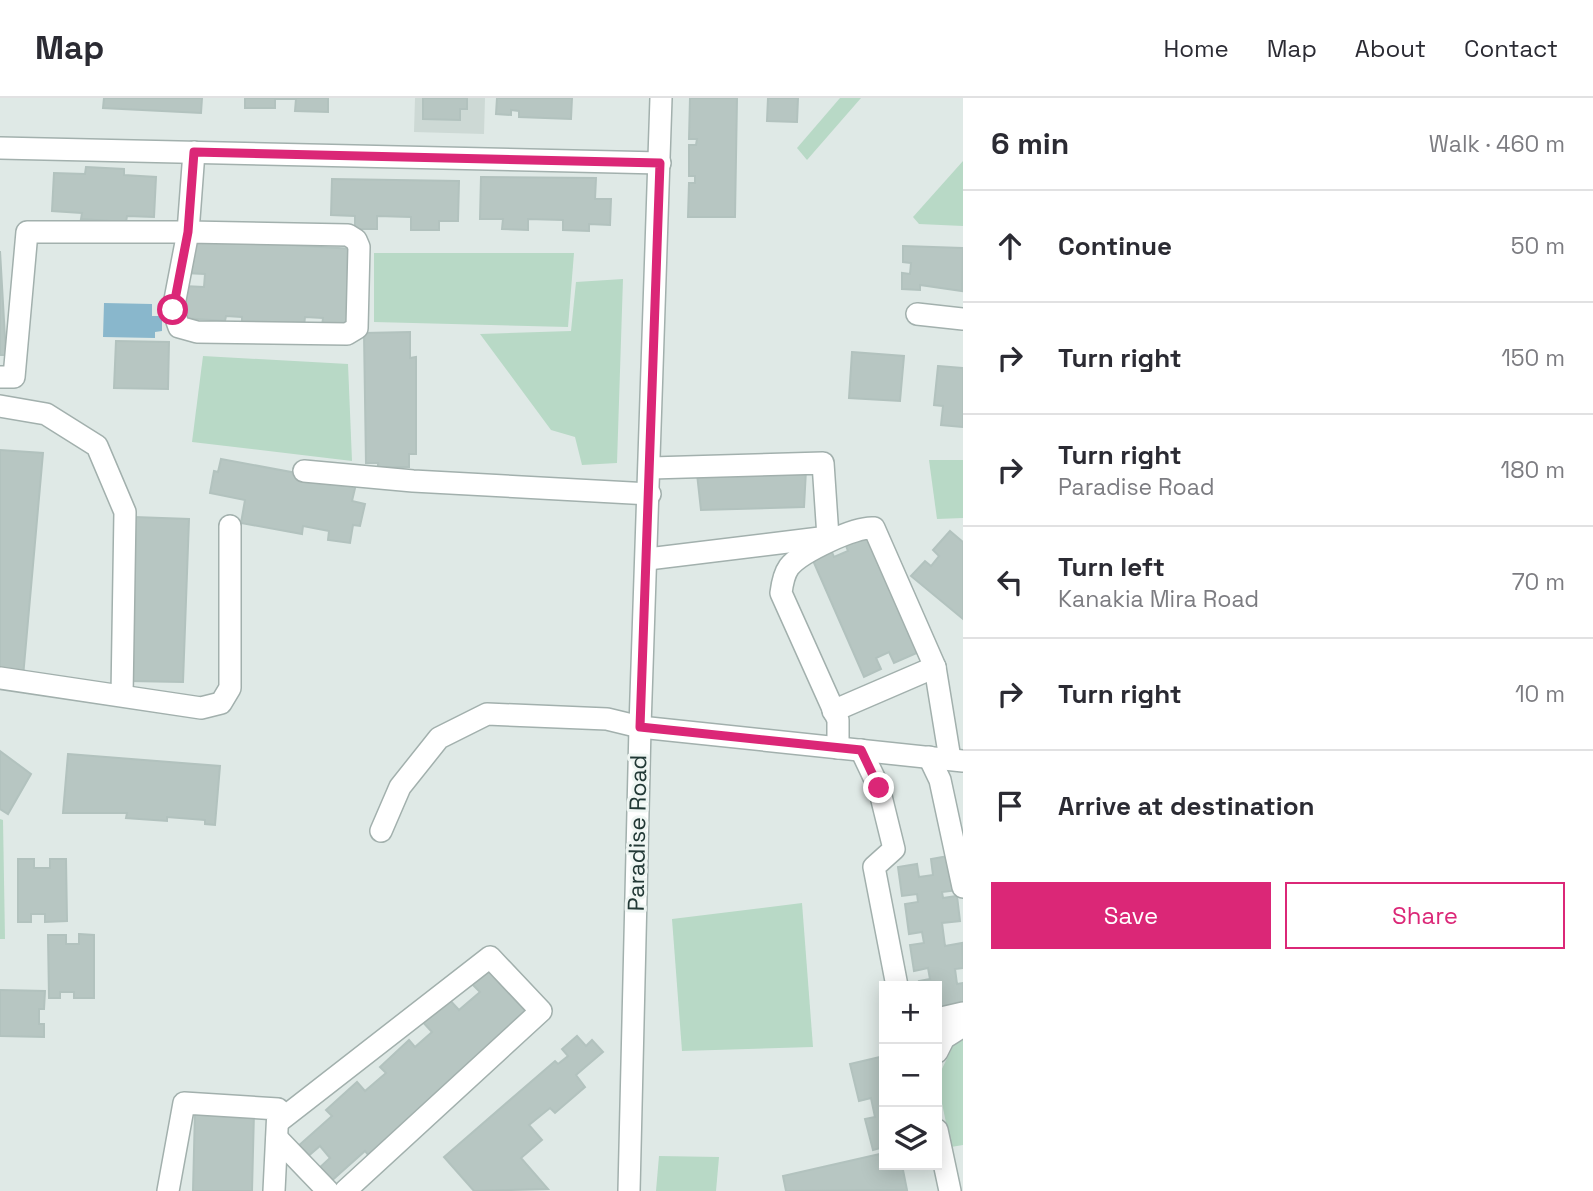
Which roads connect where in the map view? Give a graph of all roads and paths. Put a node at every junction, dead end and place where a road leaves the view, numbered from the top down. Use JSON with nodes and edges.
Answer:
{"nodes":[{"id":1,"x":662,"y":98,"type":"edge"},
{"id":2,"x":0,"y":148,"type":"edge"},
{"id":3,"x":194,"y":152,"type":"junction"},
{"id":4,"x":660,"y":163,"type":"junction"},
{"id":5,"x":188,"y":232,"type":"junction"},
{"id":6,"x":917,"y":314,"type":"dead end"},
{"id":7,"x":963,"y":319,"type":"edge"},
{"id":8,"x":0,"y":377,"type":"edge"},
{"id":9,"x":0,"y":406,"type":"edge"},
{"id":10,"x":651,"y":468,"type":"junction"},
{"id":11,"x":303,"y":471,"type":"dead end"},
{"id":12,"x":650,"y":494,"type":"junction"},
{"id":13,"x":230,"y":526,"type":"dead end"},
{"id":14,"x":648,"y":559,"type":"junction"},
{"id":15,"x":935,"y":667,"type":"junction"},
{"id":16,"x":0,"y":678,"type":"edge"},
{"id":17,"x":122,"y":695,"type":"junction"},
{"id":18,"x":834,"y":711,"type":"junction"},
{"id":19,"x":640,"y":727,"type":"junction"},
{"id":20,"x":838,"y":748,"type":"junction"},
{"id":21,"x":861,"y":750,"type":"junction"},
{"id":22,"x":929,"y":757,"type":"junction"},
{"id":23,"x":957,"y":760,"type":"edge"},
{"id":24,"x":381,"y":831,"type":"dead end"},
{"id":25,"x":963,"y":887,"type":"edge"},
{"id":26,"x":896,"y":981,"type":"edge"},
{"id":27,"x":963,"y":1013,"type":"edge"},
{"id":28,"x":942,"y":1018,"type":"edge"},
{"id":29,"x":963,"y":1026,"type":"edge"},
{"id":30,"x":941,"y":1044,"type":"edge"},
{"id":31,"x":277,"y":1130,"type":"junction"},
{"id":32,"x":942,"y":1153,"type":"edge"},
{"id":33,"x":168,"y":1191,"type":"edge"},
{"id":34,"x":274,"y":1191,"type":"edge"},
{"id":35,"x":328,"y":1191,"type":"edge"},
{"id":36,"x":345,"y":1191,"type":"edge"},
{"id":37,"x":629,"y":1191,"type":"edge"},
{"id":38,"x":950,"y":1191,"type":"edge"}],
"edges":[{"from":1,"to":4,"type":"street","name":"Paradise Road"},
{"from":2,"to":3,"type":"street"},
{"from":3,"to":4,"type":"street"},
{"from":3,"to":5,"type":"street"},
{"from":4,"to":10,"type":"street","name":"Paradise Road"},
{"from":5,"to":5,"type":"street"},
{"from":5,"to":8,"type":"street"},
{"from":6,"to":7,"type":"street"},
{"from":9,"to":17,"type":"street"},
{"from":10,"to":12,"type":"street","name":"Paradise Road"},
{"from":10,"to":14,"type":"street"},
{"from":11,"to":12,"type":"street"},
{"from":12,"to":14,"type":"street","name":"Paradise Road"},
{"from":13,"to":17,"type":"street"},
{"from":14,"to":19,"type":"street","name":"Paradise Road"},
{"from":15,"to":18,"type":"street"},
{"from":15,"to":18,"type":"street"},
{"from":15,"to":23,"type":"street"},
{"from":16,"to":17,"type":"street"},
{"from":18,"to":20,"type":"street"},
{"from":19,"to":20,"type":"street"},
{"from":19,"to":24,"type":"street"},
{"from":19,"to":37,"type":"street","name":"Paradise Road"},
{"from":20,"to":21,"type":"street"},
{"from":21,"to":22,"type":"street"},
{"from":21,"to":26,"type":"street"},
{"from":22,"to":23,"type":"street"},
{"from":22,"to":25,"type":"street"},
{"from":27,"to":28,"type":"street"},
{"from":29,"to":30,"type":"street"},
{"from":31,"to":33,"type":"street"},
{"from":31,"to":34,"type":"street"},
{"from":31,"to":35,"type":"street"},
{"from":31,"to":36,"type":"street"},
{"from":32,"to":38,"type":"street"}]}
